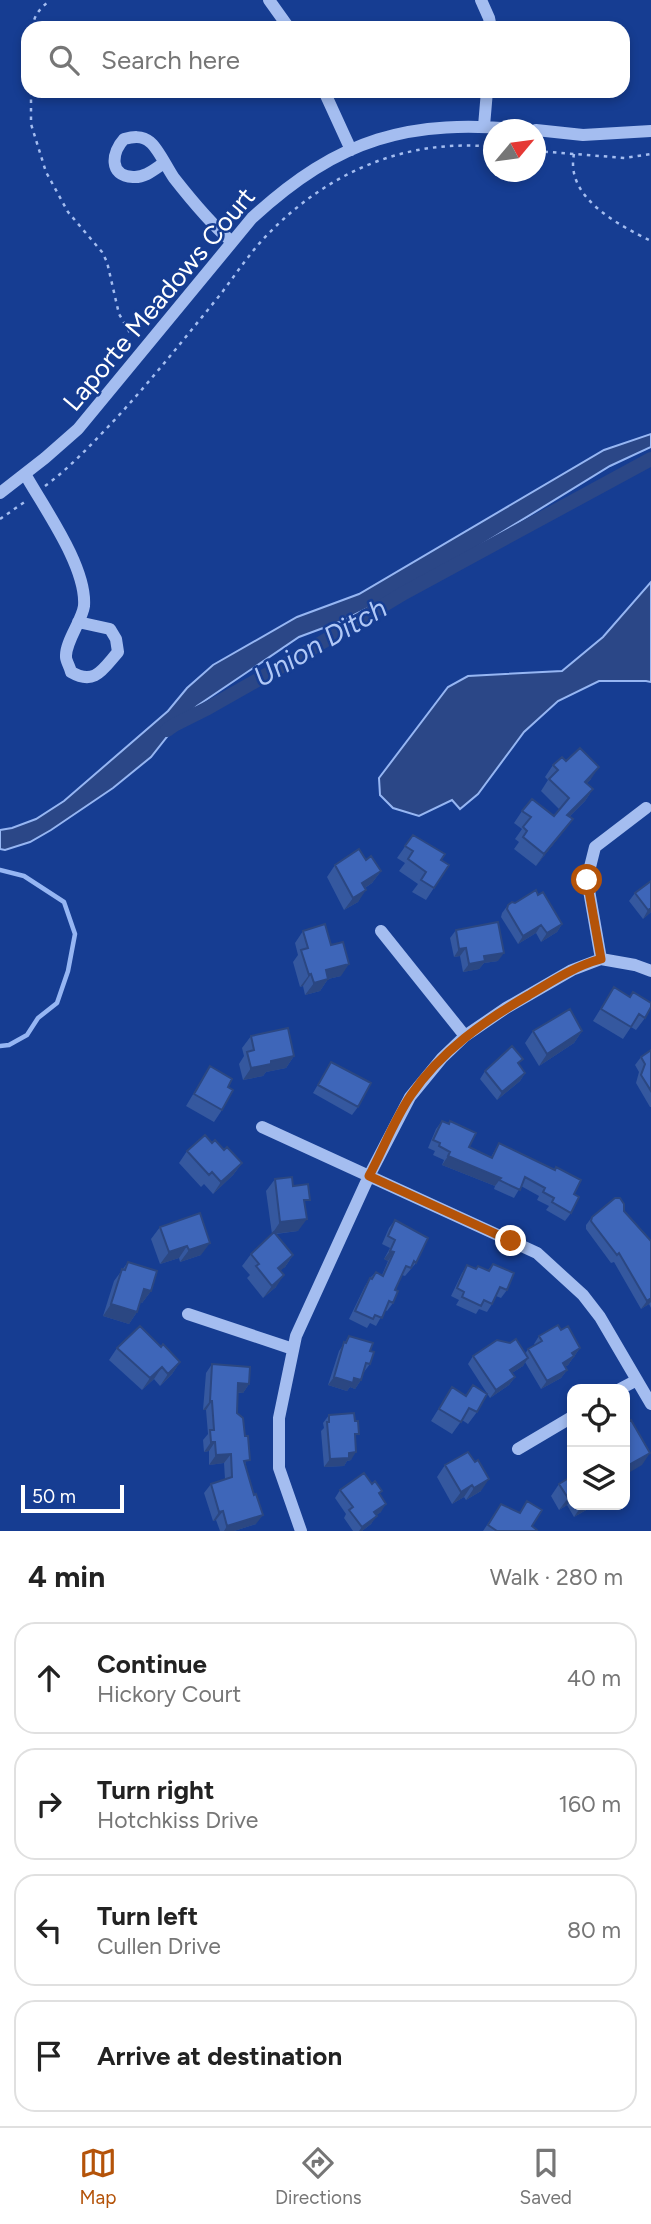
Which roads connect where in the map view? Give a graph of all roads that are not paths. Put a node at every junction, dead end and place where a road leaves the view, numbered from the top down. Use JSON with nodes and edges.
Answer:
{"nodes":[{"id":1,"x":269,"y":0,"type":"edge"},
{"id":2,"x":481,"y":0,"type":"edge"},
{"id":3,"x":284,"y":21,"type":"edge"},
{"id":4,"x":490,"y":21,"type":"edge"},
{"id":5,"x":327,"y":98,"type":"edge"},
{"id":6,"x":487,"y":98,"type":"edge"},
{"id":7,"x":485,"y":119,"type":"edge"},
{"id":8,"x":483,"y":126,"type":"edge"},
{"id":9,"x":546,"y":131,"type":"edge"},
{"id":10,"x":651,"y":131,"type":"edge"},
{"id":11,"x":351,"y":150,"type":"junction"},
{"id":12,"x":164,"y":163,"type":"dead end"},
{"id":13,"x":232,"y":242,"type":"junction"},
{"id":14,"x":25,"y":474,"type":"junction"},
{"id":15,"x":0,"y":493,"type":"edge"},
{"id":16,"x":78,"y":622,"type":"junction"},
{"id":17,"x":646,"y":808,"type":"dead end"},
{"id":18,"x":382,"y":931,"type":"dead end"},
{"id":19,"x":601,"y":959,"type":"junction"},
{"id":20,"x":651,"y":971,"type":"edge"},
{"id":21,"x":465,"y":1036,"type":"junction"},
{"id":22,"x":262,"y":1126,"type":"dead end"},
{"id":23,"x":369,"y":1176,"type":"junction"},
{"id":24,"x":188,"y":1314,"type":"dead end"},
{"id":25,"x":293,"y":1349,"type":"junction"},
{"id":26,"x":637,"y":1380,"type":"junction"},
{"id":27,"x":629,"y":1384,"type":"edge"},
{"id":28,"x":651,"y":1404,"type":"edge"},
{"id":29,"x":567,"y":1420,"type":"edge"},
{"id":30,"x":518,"y":1449,"type":"dead end"},
{"id":31,"x":301,"y":1531,"type":"edge"}],
"edges":[{"from":1,"to":3,"type":"street"},
{"from":2,"to":4,"type":"street"},
{"from":5,"to":11,"type":"street"},
{"from":6,"to":7,"type":"street"},
{"from":8,"to":11,"type":"street","name":"Laporte Meadows Court"},
{"from":9,"to":10,"type":"street"},
{"from":11,"to":13,"type":"street","name":"Laporte Meadows Court"},
{"from":12,"to":13,"type":"street"},
{"from":13,"to":14,"type":"street","name":"Laporte Meadows Court"},
{"from":14,"to":15,"type":"street","name":"Laporte Meadows Court"},
{"from":14,"to":16,"type":"street"},
{"from":16,"to":16,"type":"street"},
{"from":17,"to":19,"type":"street"},
{"from":18,"to":21,"type":"street"},
{"from":19,"to":20,"type":"street"},
{"from":19,"to":21,"type":"street"},
{"from":21,"to":23,"type":"street"},
{"from":22,"to":23,"type":"street"},
{"from":23,"to":25,"type":"street"},
{"from":23,"to":26,"type":"street"},
{"from":24,"to":25,"type":"street"},
{"from":25,"to":31,"type":"street"},
{"from":26,"to":27,"type":"street"},
{"from":26,"to":28,"type":"street"},
{"from":29,"to":30,"type":"street"}]}
